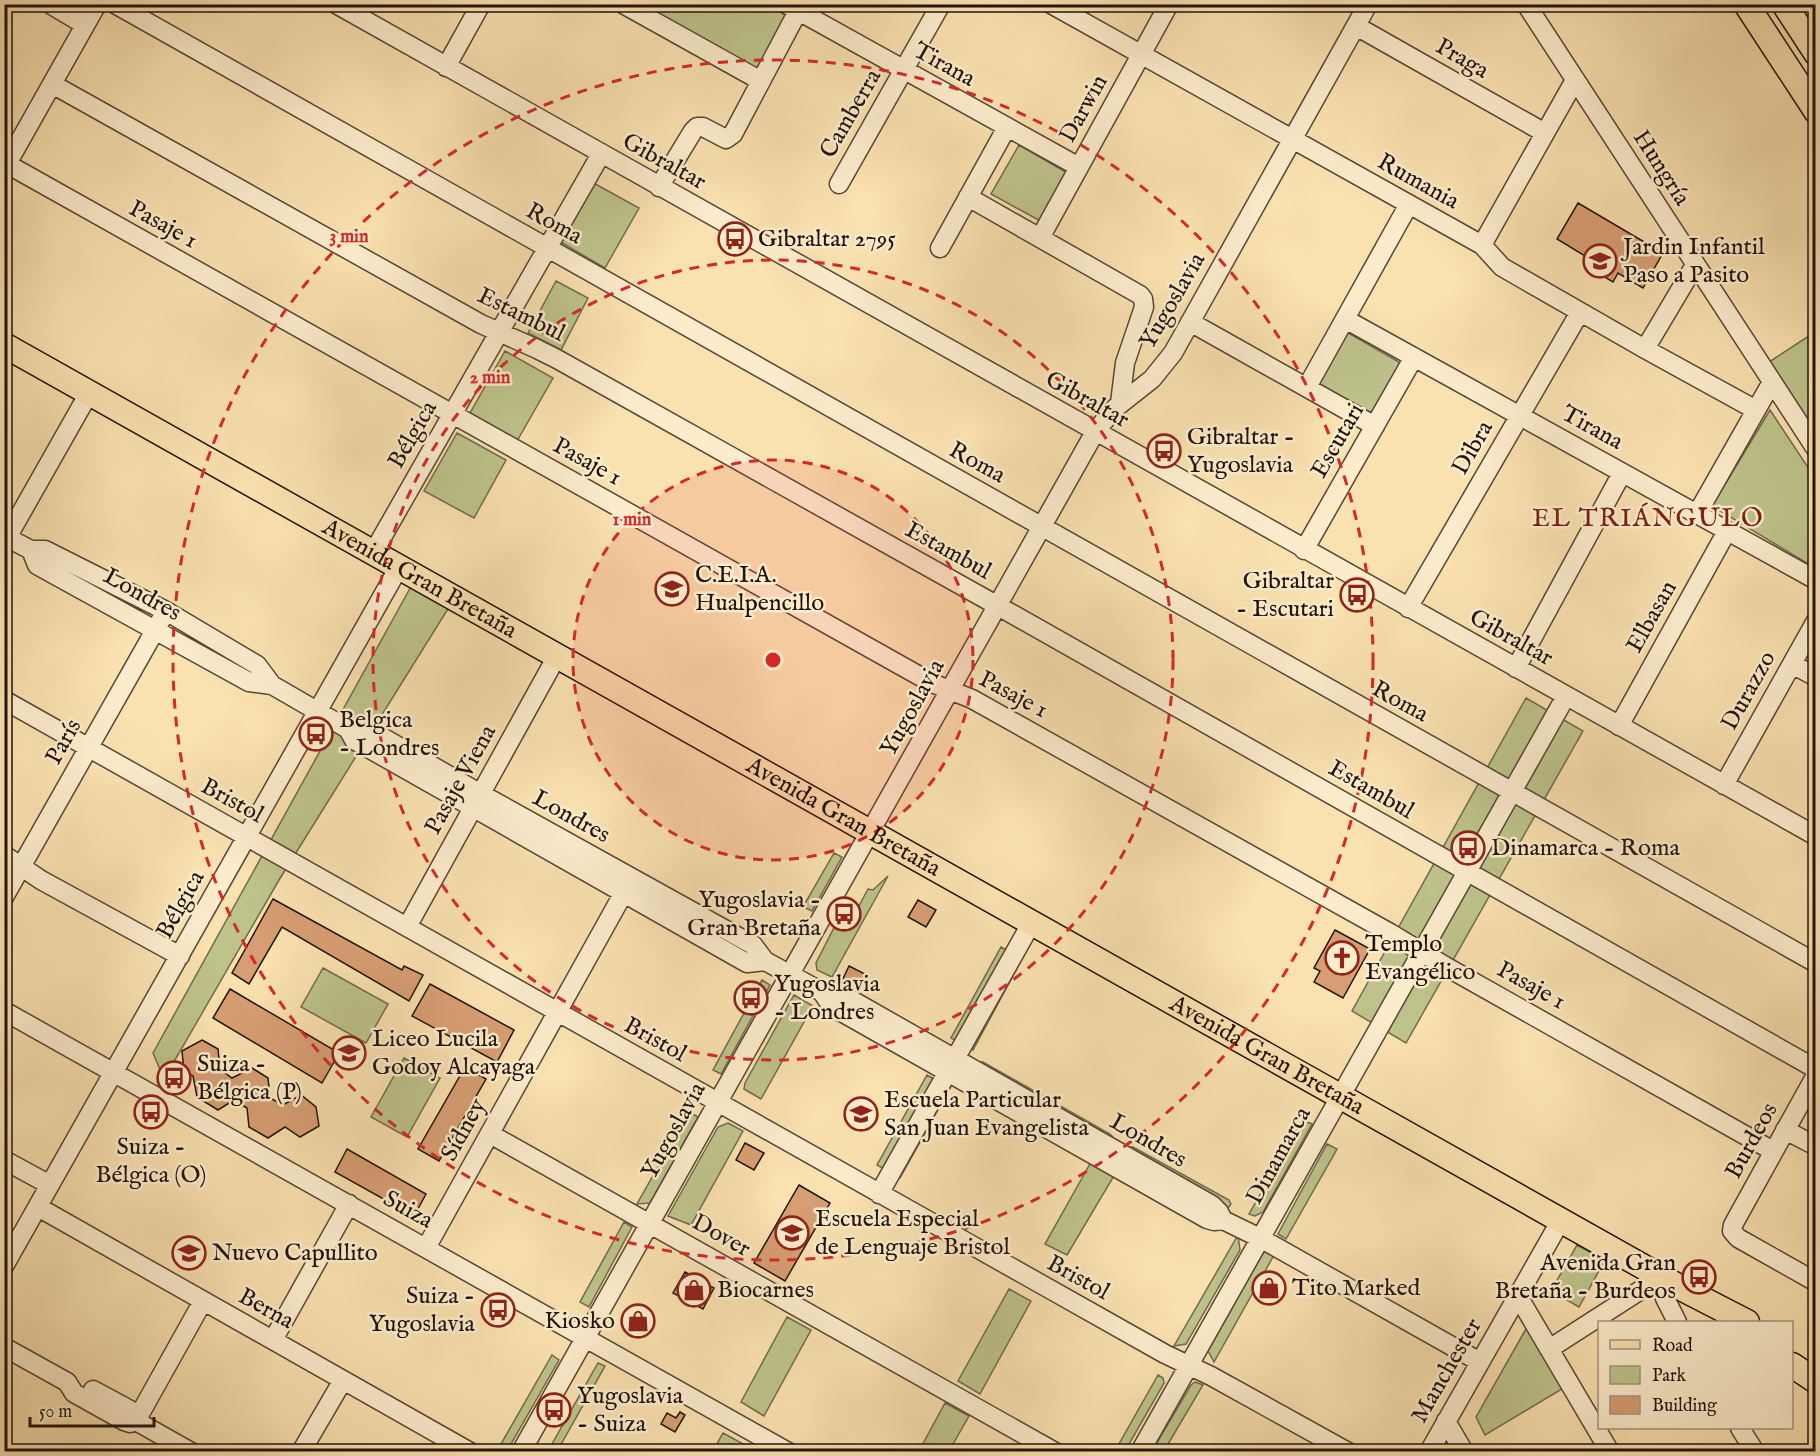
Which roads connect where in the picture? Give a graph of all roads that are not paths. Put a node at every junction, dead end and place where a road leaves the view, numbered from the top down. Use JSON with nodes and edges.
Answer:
{"nodes":[{"id":1,"x":50,"y":4,"type":"edge"},
{"id":2,"x":97,"y":4,"type":"edge"},
{"id":3,"x":115,"y":4,"type":"edge"},
{"id":4,"x":336,"y":4,"type":"edge"},
{"id":5,"x":482,"y":4,"type":"edge"},
{"id":6,"x":623,"y":4,"type":"edge"},
{"id":7,"x":941,"y":4,"type":"edge"},
{"id":8,"x":1051,"y":4,"type":"edge"},
{"id":9,"x":1169,"y":4,"type":"edge"},
{"id":10,"x":1368,"y":4,"type":"edge"},
{"id":11,"x":1526,"y":4,"type":"edge"},
{"id":12,"x":1746,"y":4,"type":"edge"},
{"id":13,"x":1784,"y":4,"type":"edge"},
{"id":14,"x":792,"y":8,"type":"edge"},
{"id":15,"x":85,"y":25,"type":"junction"},
{"id":16,"x":1356,"y":26,"type":"junction"},
{"id":17,"x":1815,"y":53,"type":"edge"},
{"id":18,"x":1141,"y":55,"type":"junction"},
{"id":19,"x":446,"y":67,"type":"junction"},
{"id":20,"x":904,"y":70,"type":"junction"},
{"id":21,"x":1575,"y":80,"type":"junction"},
{"id":22,"x":761,"y":81,"type":"junction"},
{"id":23,"x":52,"y":84,"type":"junction"},
{"id":24,"x":1815,"y":111,"type":"edge"},
{"id":25,"x":1007,"y":127,"type":"junction"},
{"id":26,"x":1545,"y":133,"type":"junction"},
{"id":27,"x":1292,"y":140,"type":"junction"},
{"id":28,"x":601,"y":154,"type":"junction"},
{"id":29,"x":6,"y":167,"type":"edge"},
{"id":30,"x":1079,"y":167,"type":"junction"},
{"id":31,"x":839,"y":184,"type":"dead end"},
{"id":32,"x":659,"y":187,"type":"junction"},
{"id":33,"x":968,"y":197,"type":"junction"},
{"id":34,"x":1409,"y":204,"type":"junction"},
{"id":35,"x":1040,"y":237,"type":"junction"},
{"id":36,"x":1482,"y":245,"type":"junction"},
{"id":37,"x":547,"y":248,"type":"junction"},
{"id":38,"x":940,"y":248,"type":"dead end"},
{"id":39,"x":1695,"y":265,"type":"junction"},
{"id":40,"x":1580,"y":312,"type":"junction"},
{"id":41,"x":1345,"y":319,"type":"junction"},
{"id":42,"x":1190,"y":322,"type":"junction"},
{"id":43,"x":500,"y":331,"type":"junction"},
{"id":44,"x":4,"y":345,"type":"edge"},
{"id":45,"x":1645,"y":349,"type":"junction"},
{"id":46,"x":1414,"y":357,"type":"junction"},
{"id":47,"x":1772,"y":382,"type":"junction"},
{"id":48,"x":1306,"y":387,"type":"junction"},
{"id":49,"x":89,"y":393,"type":"junction"},
{"id":50,"x":1120,"y":403,"type":"junction"},
{"id":51,"x":1756,"y":410,"type":"junction"},
{"id":52,"x":452,"y":414,"type":"junction"},
{"id":53,"x":1520,"y":416,"type":"junction"},
{"id":54,"x":1375,"y":426,"type":"junction"},
{"id":55,"x":1095,"y":432,"type":"junction"},
{"id":56,"x":1815,"y":449,"type":"edge"},
{"id":57,"x":1623,"y":473,"type":"junction"},
{"id":58,"x":1696,"y":514,"type":"junction"},
{"id":59,"x":1042,"y":527,"type":"junction"},
{"id":60,"x":1728,"y":531,"type":"junction"},
{"id":61,"x":6,"y":538,"type":"edge"},
{"id":62,"x":31,"y":550,"type":"junction"},
{"id":63,"x":1304,"y":550,"type":"junction"},
{"id":64,"x":373,"y":553,"type":"junction"},
{"id":65,"x":399,"y":567,"type":"junction"},
{"id":66,"x":1815,"y":580,"type":"edge"},
{"id":67,"x":998,"y":606,"type":"junction"},
{"id":68,"x":1408,"y":608,"type":"junction"},
{"id":69,"x":166,"y":611,"type":"junction"},
{"id":70,"x":1815,"y":621,"type":"edge"},
{"id":71,"x":155,"y":629,"type":"junction"},
{"id":72,"x":557,"y":656,"type":"junction"},
{"id":73,"x":1791,"y":664,"type":"junction"},
{"id":74,"x":1516,"y":668,"type":"junction"},
{"id":75,"x":1815,"y":677,"type":"edge"},
{"id":76,"x":272,"y":685,"type":"junction"},
{"id":77,"x":950,"y":690,"type":"junction"},
{"id":78,"x":1566,"y":696,"type":"junction"},
{"id":79,"x":4,"y":700,"type":"edge"},
{"id":80,"x":318,"y":712,"type":"junction"},
{"id":81,"x":1619,"y":726,"type":"junction"},
{"id":82,"x":89,"y":747,"type":"junction"},
{"id":83,"x":1724,"y":785,"type":"junction"},
{"id":84,"x":1512,"y":792,"type":"junction"},
{"id":85,"x":477,"y":801,"type":"junction"},
{"id":86,"x":871,"y":832,"type":"junction"},
{"id":87,"x":1815,"y":836,"type":"edge"},
{"id":88,"x":247,"y":837,"type":"junction"},
{"id":89,"x":4,"y":855,"type":"edge"},
{"id":90,"x":22,"y":867,"type":"junction"},
{"id":91,"x":1467,"y":871,"type":"junction"},
{"id":92,"x":632,"y":878,"type":"junction"},
{"id":93,"x":623,"y":894,"type":"junction"},
{"id":94,"x":4,"y":897,"type":"edge"},
{"id":95,"x":1032,"y":922,"type":"junction"},
{"id":96,"x":407,"y":927,"type":"junction"},
{"id":97,"x":1422,"y":951,"type":"junction"},
{"id":98,"x":180,"y":956,"type":"junction"},
{"id":99,"x":765,"y":961,"type":"junction"},
{"id":100,"x":1815,"y":963,"type":"edge"},
{"id":101,"x":789,"y":975,"type":"junction"},
{"id":102,"x":4,"y":1011,"type":"edge"},
{"id":103,"x":557,"y":1012,"type":"junction"},
{"id":104,"x":951,"y":1065,"type":"junction"},
{"id":105,"x":1815,"y":1069,"type":"edge"},
{"id":106,"x":114,"y":1072,"type":"junction"},
{"id":107,"x":1815,"y":1075,"type":"edge"},
{"id":108,"x":1340,"y":1096,"type":"junction"},
{"id":109,"x":717,"y":1103,"type":"junction"},
{"id":110,"x":1785,"y":1130,"type":"junction"},
{"id":111,"x":490,"y":1134,"type":"junction"},
{"id":112,"x":1815,"y":1146,"type":"edge"},
{"id":113,"x":1773,"y":1151,"type":"junction"},
{"id":114,"x":4,"y":1160,"type":"edge"},
{"id":115,"x":50,"y":1185,"type":"junction"},
{"id":116,"x":879,"y":1194,"type":"junction"},
{"id":117,"x":349,"y":1204,"type":"junction"},
{"id":118,"x":38,"y":1208,"type":"junction"},
{"id":119,"x":1561,"y":1220,"type":"junction"},
{"id":120,"x":649,"y":1224,"type":"junction"},
{"id":121,"x":1260,"y":1238,"type":"junction"},
{"id":122,"x":426,"y":1248,"type":"junction"},
{"id":123,"x":4,"y":1266,"type":"edge"},
{"id":124,"x":1671,"y":1282,"type":"junction"},
{"id":125,"x":1815,"y":1282,"type":"edge"},
{"id":126,"x":1518,"y":1296,"type":"junction"},
{"id":127,"x":203,"y":1301,"type":"junction"},
{"id":128,"x":1600,"y":1321,"type":"edge"},
{"id":129,"x":1676,"y":1321,"type":"edge"},
{"id":130,"x":1723,"y":1321,"type":"edge"},
{"id":131,"x":1743,"y":1321,"type":"edge"},
{"id":132,"x":1598,"y":1322,"type":"edge"},
{"id":133,"x":585,"y":1337,"type":"junction"},
{"id":134,"x":273,"y":1340,"type":"junction"},
{"id":135,"x":4,"y":1347,"type":"edge"},
{"id":136,"x":1549,"y":1349,"type":"junction"},
{"id":137,"x":1793,"y":1349,"type":"edge"},
{"id":138,"x":1815,"y":1361,"type":"edge"},
{"id":139,"x":1480,"y":1362,"type":"junction"},
{"id":140,"x":1188,"y":1365,"type":"junction"},
{"id":141,"x":1793,"y":1366,"type":"edge"},
{"id":142,"x":344,"y":1380,"type":"junction"},
{"id":143,"x":1815,"y":1381,"type":"edge"},
{"id":144,"x":136,"y":1421,"type":"junction"},
{"id":145,"x":1446,"y":1421,"type":"junction"},
{"id":146,"x":1741,"y":1429,"type":"edge"},
{"id":147,"x":522,"y":1451,"type":"edge"},
{"id":148,"x":190,"y":1452,"type":"edge"},
{"id":149,"x":301,"y":1452,"type":"edge"},
{"id":150,"x":470,"y":1452,"type":"edge"},
{"id":151,"x":788,"y":1452,"type":"edge"},
{"id":152,"x":1055,"y":1452,"type":"edge"},
{"id":153,"x":1140,"y":1452,"type":"edge"},
{"id":154,"x":1348,"y":1452,"type":"edge"},
{"id":155,"x":1429,"y":1452,"type":"edge"},
{"id":156,"x":1464,"y":1452,"type":"edge"},
{"id":157,"x":1610,"y":1452,"type":"edge"},
{"id":158,"x":1755,"y":1452,"type":"edge"}],
"edges":[{"from":1,"to":15,"type":"street"},
{"from":2,"to":15,"type":"street"},
{"from":3,"to":37,"type":"street","name":"Roma"},
{"from":4,"to":19,"type":"street","name":"Gibraltar"},
{"from":5,"to":19,"type":"street"},
{"from":6,"to":22,"type":"street"},
{"from":7,"to":20,"type":"street","name":"Camberra"},
{"from":8,"to":18,"type":"street","name":"Rumania"},
{"from":9,"to":18,"type":"street","name":"Darwin"},
{"from":10,"to":16,"type":"street","name":"Yugoslavia"},
{"from":11,"to":21,"type":"street","name":"Hungría"},
{"from":12,"to":24,"type":"main road"},
{"from":13,"to":17,"type":"main road"},
{"from":14,"to":20,"type":"street","name":"Tirana"},
{"from":14,"to":22,"type":"street"},
{"from":15,"to":23,"type":"street"},
{"from":16,"to":26,"type":"street","name":"Praga"},
{"from":16,"to":27,"type":"street","name":"Yugoslavia"},
{"from":18,"to":27,"type":"street","name":"Rumania"},
{"from":18,"to":30,"type":"street","name":"Darwin"},
{"from":19,"to":28,"type":"street","name":"Gibraltar"},
{"from":20,"to":25,"type":"street","name":"Tirana"},
{"from":20,"to":31,"type":"street","name":"Camberra"},
{"from":21,"to":26,"type":"street"},
{"from":21,"to":39,"type":"street","name":"Hungría"},
{"from":22,"to":32,"type":"street"},
{"from":23,"to":29,"type":"street"},
{"from":23,"to":43,"type":"street","name":"Estambul"},
{"from":25,"to":30,"type":"street","name":"Tirana"},
{"from":25,"to":33,"type":"street"},
{"from":26,"to":36,"type":"street"},
{"from":27,"to":34,"type":"street","name":"Rumania"},
{"from":27,"to":42,"type":"street","name":"Yugoslavia"},
{"from":28,"to":32,"type":"street","name":"Gibraltar"},
{"from":28,"to":37,"type":"street","name":"Bélgica"},
{"from":29,"to":52,"type":"street","name":"Pasaje 1"},
{"from":30,"to":35,"type":"street","name":"Darwin"},
{"from":32,"to":55,"type":"street","name":"Gibraltar"},
{"from":33,"to":35,"type":"street"},
{"from":33,"to":38,"type":"street"},
{"from":34,"to":36,"type":"street","name":"Rumania"},
{"from":34,"to":41,"type":"street"},
{"from":35,"to":50,"type":"street"},
{"from":36,"to":40,"type":"street","name":"Rumania"},
{"from":37,"to":43,"type":"street","name":"Bélgica"},
{"from":37,"to":59,"type":"street","name":"Roma"},
{"from":39,"to":45,"type":"street"},
{"from":39,"to":47,"type":"street","name":"Hungría"},
{"from":40,"to":45,"type":"street","name":"Rumania"},
{"from":40,"to":53,"type":"street","name":"Dibra"},
{"from":41,"to":46,"type":"street","name":"Tirana"},
{"from":41,"to":48,"type":"street"},
{"from":42,"to":48,"type":"street"},
{"from":42,"to":50,"type":"street","name":"Yugoslavia"},
{"from":43,"to":52,"type":"street","name":"Bélgica"},
{"from":43,"to":67,"type":"street","name":"Estambul"},
{"from":44,"to":49,"type":"main road","name":"Avenida Gran Bretaña"},
{"from":45,"to":51,"type":"street","name":"Rumania"},
{"from":46,"to":53,"type":"street","name":"Tirana"},
{"from":46,"to":54,"type":"street","name":"Escutari"},
{"from":47,"to":51,"type":"street"},
{"from":47,"to":56,"type":"street","name":"Hungría"},
{"from":48,"to":54,"type":"street"},
{"from":49,"to":61,"type":"street"},
{"from":49,"to":64,"type":"main road","name":"Avenida Gran Bretaña"},
{"from":50,"to":55,"type":"street","name":"Yugoslavia"},
{"from":51,"to":58,"type":"street"},
{"from":52,"to":64,"type":"street","name":"Bélgica"},
{"from":52,"to":77,"type":"street","name":"Pasaje 1"},
{"from":53,"to":57,"type":"street","name":"Tirana"},
{"from":53,"to":68,"type":"street","name":"Dibra"},
{"from":54,"to":63,"type":"street","name":"Escutari"},
{"from":55,"to":59,"type":"street","name":"Yugoslavia"},
{"from":55,"to":63,"type":"street","name":"Gibraltar"},
{"from":57,"to":58,"type":"street","name":"Tirana"},
{"from":57,"to":74,"type":"street"},
{"from":58,"to":60,"type":"street","name":"Tirana"},
{"from":59,"to":67,"type":"street","name":"Yugoslavia"},
{"from":59,"to":84,"type":"street","name":"Roma"},
{"from":60,"to":66,"type":"street","name":"Tirana"},
{"from":60,"to":81,"type":"street","name":"Elbasan"},
{"from":61,"to":62,"type":"street","name":"Londres"},
{"from":62,"to":69,"type":"street","name":"Londres"},
{"from":62,"to":71,"type":"street","name":"Londres"},
{"from":63,"to":68,"type":"street","name":"Gibraltar"},
{"from":64,"to":65,"type":"main road","name":"Avenida Gran Bretaña"},
{"from":65,"to":72,"type":"main road","name":"Avenida Gran Bretaña"},
{"from":65,"to":80,"type":"street","name":"Bélgica"},
{"from":67,"to":77,"type":"street","name":"Yugoslavia"},
{"from":67,"to":91,"type":"street","name":"Estambul"},
{"from":68,"to":74,"type":"street","name":"Gibraltar"},
{"from":69,"to":71,"type":"street","name":"París"},
{"from":69,"to":76,"type":"street","name":"Londres"},
{"from":70,"to":73,"type":"street","name":"Durazzo"},
{"from":71,"to":76,"type":"street","name":"Londres"},
{"from":71,"to":82,"type":"street","name":"París"},
{"from":72,"to":85,"type":"street","name":"Pasaje Viena"},
{"from":72,"to":86,"type":"main road","name":"Avenida Gran Bretaña"},
{"from":73,"to":75,"type":"street"},
{"from":73,"to":83,"type":"street","name":"Durazzo"},
{"from":74,"to":78,"type":"street","name":"Gibraltar"},
{"from":76,"to":80,"type":"street","name":"Londres"},
{"from":77,"to":86,"type":"street","name":"Yugoslavia"},
{"from":77,"to":97,"type":"street","name":"Pasaje 1"},
{"from":78,"to":81,"type":"street","name":"Gibraltar"},
{"from":78,"to":84,"type":"street","name":"Dinamarca"},
{"from":79,"to":82,"type":"street","name":"Bristol"},
{"from":80,"to":85,"type":"street","name":"Londres"},
{"from":80,"to":88,"type":"street","name":"Bélgica"},
{"from":81,"to":83,"type":"street","name":"Gibraltar"},
{"from":82,"to":88,"type":"street","name":"Bristol"},
{"from":82,"to":90,"type":"street","name":"París"},
{"from":83,"to":87,"type":"street","name":"Gibraltar"},
{"from":84,"to":91,"type":"street","name":"Dinamarca"},
{"from":84,"to":100,"type":"street","name":"Roma"},
{"from":85,"to":92,"type":"street","name":"Londres"},
{"from":85,"to":93,"type":"street","name":"Londres"},
{"from":85,"to":96,"type":"street","name":"Pasaje Viena"},
{"from":86,"to":95,"type":"main road","name":"Avenida Gran Bretaña"},
{"from":86,"to":101,"type":"street","name":"Yugoslavia"},
{"from":88,"to":96,"type":"street","name":"Bristol"},
{"from":88,"to":98,"type":"street","name":"Bélgica"},
{"from":89,"to":90,"type":"street"},
{"from":90,"to":94,"type":"street","name":"París"},
{"from":90,"to":98,"type":"street"},
{"from":91,"to":97,"type":"street","name":"Dinamarca"},
{"from":91,"to":105,"type":"street","name":"Estambul"},
{"from":92,"to":93,"type":"street","name":"Sídney"},
{"from":92,"to":99,"type":"street","name":"Londres"},
{"from":93,"to":99,"type":"street","name":"Londres"},
{"from":93,"to":103,"type":"street","name":"Sídney"},
{"from":95,"to":104,"type":"street"},
{"from":95,"to":108,"type":"main road","name":"Avenida Gran Bretaña"},
{"from":96,"to":103,"type":"street","name":"Bristol"},
{"from":97,"to":108,"type":"street","name":"Dinamarca"},
{"from":97,"to":113,"type":"street","name":"Pasaje 1"},
{"from":98,"to":106,"type":"street","name":"Bélgica"},
{"from":99,"to":101,"type":"street","name":"Londres"},
{"from":101,"to":104,"type":"street","name":"Londres"},
{"from":101,"to":109,"type":"street","name":"Yugoslavia"},
{"from":102,"to":106,"type":"street","name":"Suiza"},
{"from":103,"to":109,"type":"street","name":"Bristol"},
{"from":103,"to":111,"type":"street","name":"Sídney"},
{"from":104,"to":116,"type":"street"},
{"from":104,"to":121,"type":"street","name":"Londres"},
{"from":106,"to":115,"type":"street","name":"Bélgica"},
{"from":106,"to":117,"type":"street","name":"Suiza"},
{"from":107,"to":110,"type":"street","name":"Burdeos"},
{"from":108,"to":119,"type":"main road","name":"Avenida Gran Bretaña"},
{"from":108,"to":121,"type":"street","name":"Dinamarca"},
{"from":109,"to":116,"type":"street","name":"Bristol"},
{"from":109,"to":120,"type":"street","name":"Yugoslavia"},
{"from":110,"to":112,"type":"street"},
{"from":110,"to":113,"type":"street","name":"Burdeos"},
{"from":111,"to":120,"type":"street","name":"Dover"},
{"from":111,"to":122,"type":"street","name":"Sídney"},
{"from":113,"to":125,"type":"street","name":"Burdeos"},
{"from":114,"to":115,"type":"street"},
{"from":115,"to":118,"type":"street","name":"Bélgica"},
{"from":116,"to":140,"type":"street","name":"Bristol"},
{"from":117,"to":122,"type":"street","name":"Suiza"},
{"from":117,"to":134,"type":"street"},
{"from":118,"to":123,"type":"street","name":"Bélgica"},
{"from":118,"to":127,"type":"street","name":"Berna"},
{"from":119,"to":124,"type":"main road","name":"Avenida Gran Bretaña"},
{"from":119,"to":126,"type":"street","name":"Manchester"},
{"from":120,"to":133,"type":"street","name":"Yugoslavia"},
{"from":120,"to":152,"type":"street","name":"Dover"},
{"from":121,"to":139,"type":"street","name":"Londres"},
{"from":121,"to":140,"type":"street","name":"Dinamarca"},
{"from":122,"to":133,"type":"street","name":"Suiza"},
{"from":124,"to":128,"type":"street"},
{"from":124,"to":129,"type":"street"},
{"from":124,"to":130,"type":"main road","name":"Avenida Gran Bretaña"},
{"from":124,"to":131,"type":"main road","name":"Avenida Gran Bretaña"},
{"from":126,"to":136,"type":"street"},
{"from":126,"to":139,"type":"street","name":"Manchester"},
{"from":127,"to":134,"type":"street","name":"Berna"},
{"from":127,"to":144,"type":"street"},
{"from":132,"to":136,"type":"street"},
{"from":133,"to":147,"type":"street","name":"Yugoslavia"},
{"from":133,"to":151,"type":"street","name":"Suiza"},
{"from":134,"to":142,"type":"street","name":"Berna"},
{"from":135,"to":144,"type":"street"},
{"from":136,"to":157,"type":"street"},
{"from":137,"to":138,"type":"main road"},
{"from":139,"to":145,"type":"street","name":"Manchester"},
{"from":140,"to":153,"type":"street","name":"Dinamarca"},
{"from":140,"to":154,"type":"street","name":"Bristol"},
{"from":141,"to":143,"type":"main road"},
{"from":142,"to":149,"type":"street"},
{"from":142,"to":150,"type":"street","name":"Berna"},
{"from":144,"to":148,"type":"street"},
{"from":145,"to":155,"type":"street","name":"Manchester"},
{"from":145,"to":156,"type":"street"},
{"from":146,"to":158,"type":"street"}]}
